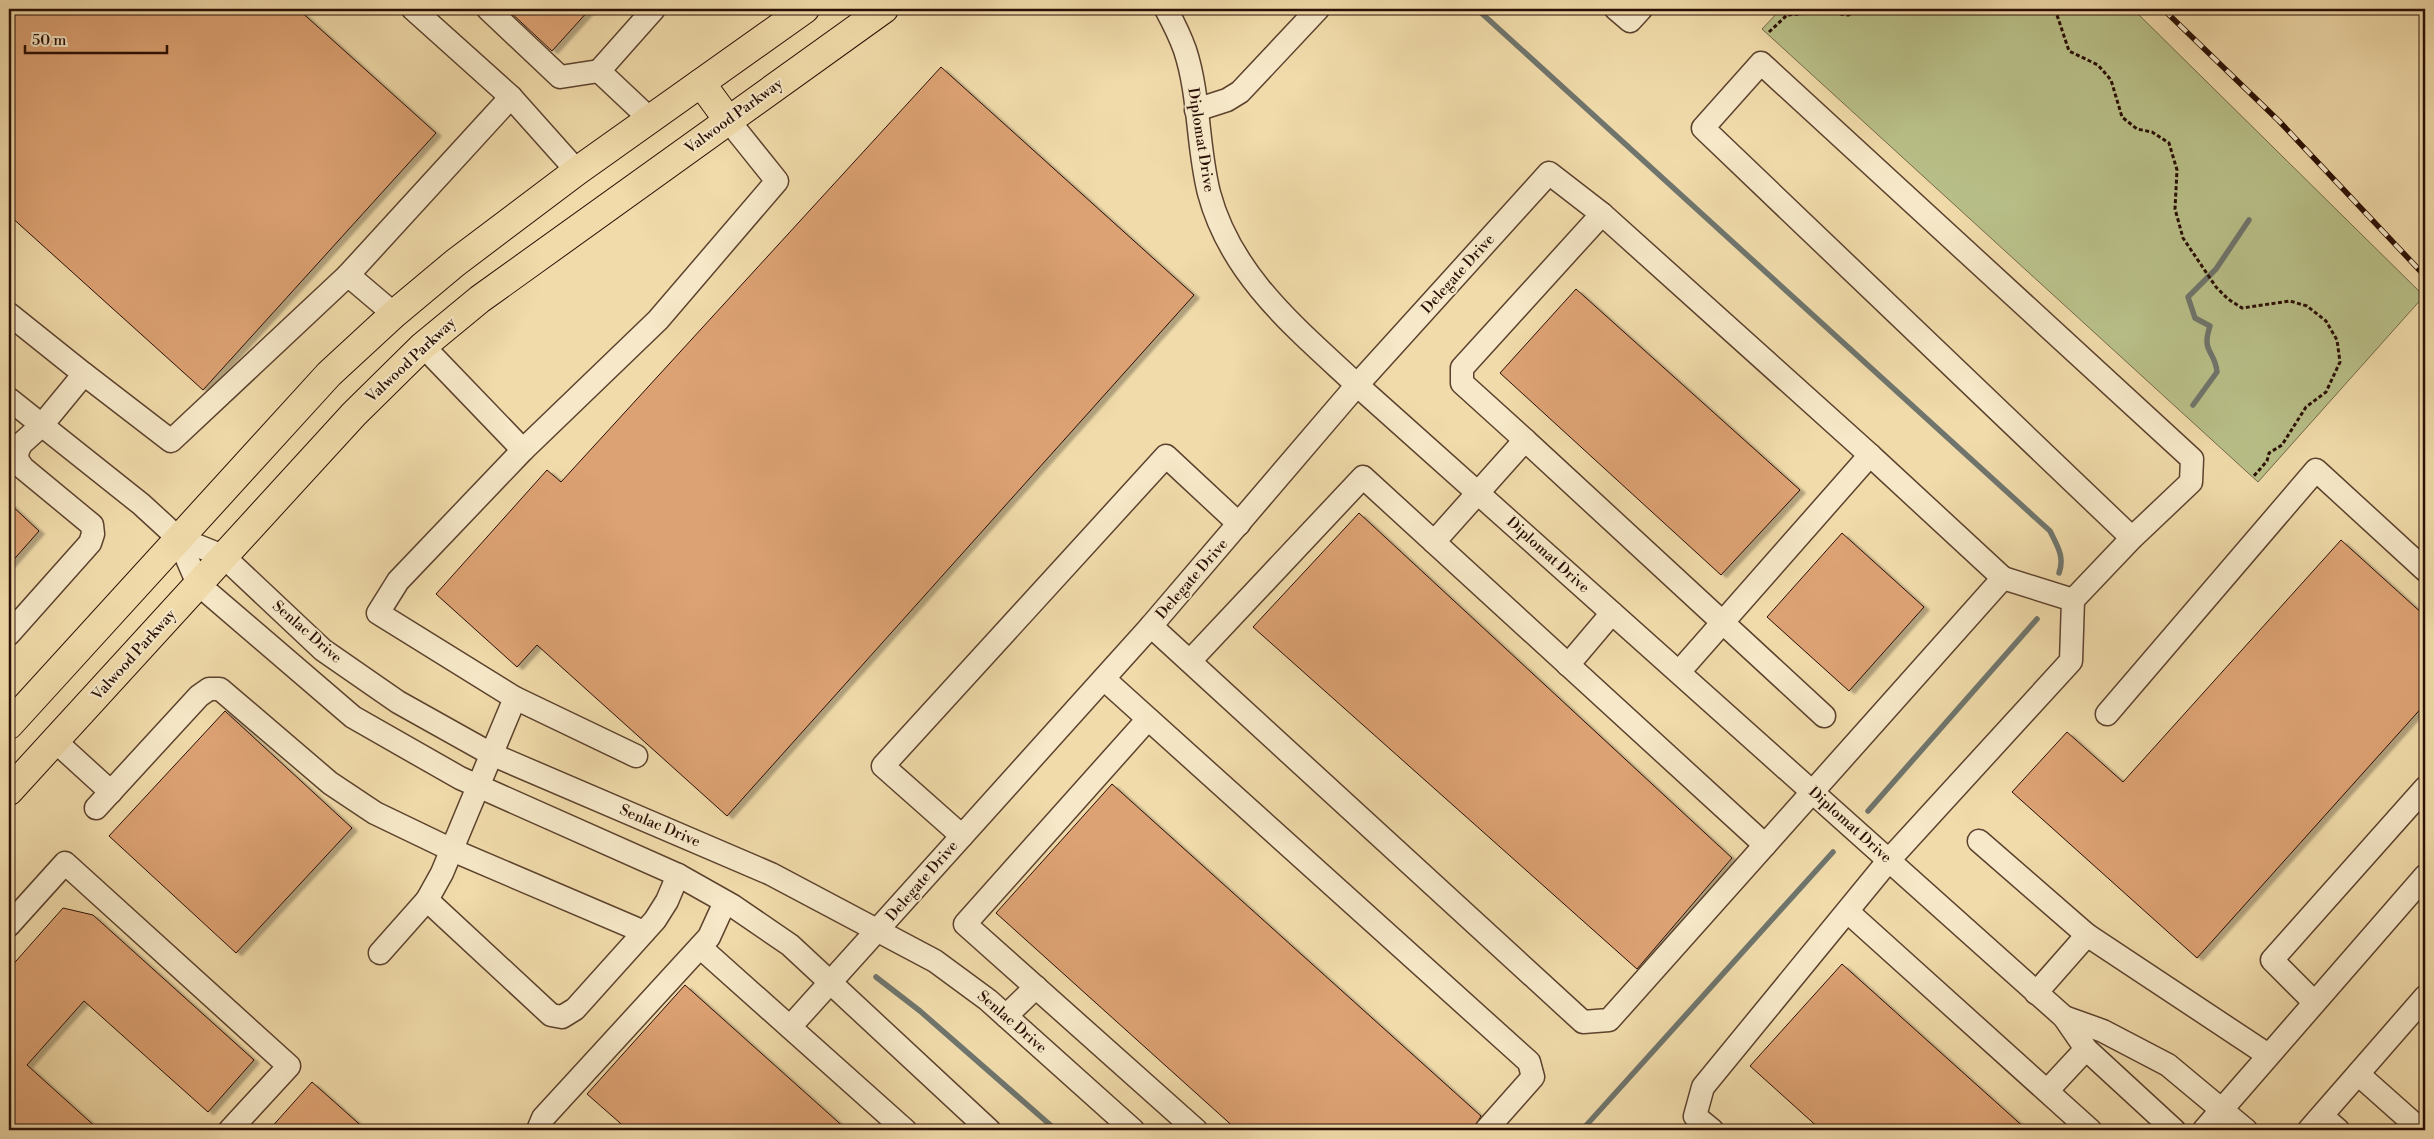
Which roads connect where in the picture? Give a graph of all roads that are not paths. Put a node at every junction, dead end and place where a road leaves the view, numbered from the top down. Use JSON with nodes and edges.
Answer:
{"nodes":[{"id":1,"x":412,"y":9,"type":"edge"},
{"id":2,"x":488,"y":9,"type":"edge"},
{"id":3,"x":654,"y":9,"type":"edge"},
{"id":4,"x":805,"y":9,"type":"edge"},
{"id":5,"x":884,"y":9,"type":"edge"},
{"id":6,"x":1166,"y":9,"type":"edge"},
{"id":7,"x":1318,"y":9,"type":"edge"},
{"id":8,"x":1616,"y":9,"type":"edge"},
{"id":9,"x":1641,"y":9,"type":"edge"},
{"id":10,"x":598,"y":71,"type":"junction"},
{"id":11,"x":701,"y":83,"type":"junction"},
{"id":12,"x":511,"y":98,"type":"junction"},
{"id":13,"x":1196,"y":110,"type":"junction"},
{"id":14,"x":650,"y":119,"type":"junction"},
{"id":15,"x":728,"y":120,"type":"junction"},
{"id":16,"x":577,"y":171,"type":"junction"},
{"id":17,"x":1602,"y":214,"type":"junction"},
{"id":18,"x":348,"y":275,"type":"junction"},
{"id":19,"x":9,"y":314,"type":"edge"},
{"id":20,"x":394,"y":314,"type":"junction"},
{"id":21,"x":423,"y":346,"type":"junction"},
{"id":22,"x":84,"y":374,"type":"junction"},
{"id":23,"x":1357,"y":385,"type":"junction"},
{"id":24,"x":9,"y":399,"type":"edge"},
{"id":25,"x":42,"y":425,"type":"junction"},
{"id":26,"x":1525,"y":440,"type":"junction"},
{"id":27,"x":523,"y":450,"type":"junction"},
{"id":28,"x":1870,"y":455,"type":"junction"},
{"id":29,"x":1479,"y":493,"type":"junction"},
{"id":30,"x":1239,"y":524,"type":"junction"},
{"id":31,"x":178,"y":538,"type":"junction"},
{"id":32,"x":2132,"y":538,"type":"junction"},
{"id":33,"x":1434,"y":542,"type":"junction"},
{"id":34,"x":223,"y":556,"type":"junction"},
{"id":35,"x":2425,"y":570,"type":"edge"},
{"id":36,"x":2004,"y":578,"type":"junction"},
{"id":37,"x":198,"y":584,"type":"junction"},
{"id":38,"x":2073,"y":600,"type":"junction"},
{"id":39,"x":1612,"y":613,"type":"junction"},
{"id":40,"x":1721,"y":622,"type":"junction"},
{"id":41,"x":1151,"y":626,"type":"junction"},
{"id":42,"x":9,"y":634,"type":"edge"},
{"id":43,"x":1190,"y":661,"type":"junction"},
{"id":44,"x":1568,"y":665,"type":"junction"},
{"id":45,"x":1679,"y":672,"type":"junction"},
{"id":46,"x":1104,"y":679,"type":"junction"},
{"id":47,"x":515,"y":698,"type":"junction"},
{"id":48,"x":2107,"y":714,"type":"dead end"},
{"id":49,"x":12,"y":715,"type":"edge"},
{"id":50,"x":1824,"y":716,"type":"dead end"},
{"id":51,"x":1148,"y":719,"type":"junction"},
{"id":52,"x":55,"y":741,"type":"junction"},
{"id":53,"x":491,"y":754,"type":"junction"},
{"id":54,"x":636,"y":756,"type":"dead end"},
{"id":55,"x":478,"y":786,"type":"junction"},
{"id":56,"x":9,"y":791,"type":"edge"},
{"id":57,"x":1813,"y":792,"type":"junction"},
{"id":58,"x":2421,"y":803,"type":"edge"},
{"id":59,"x":962,"y":836,"type":"junction"},
{"id":60,"x":1979,"y":841,"type":"dead end"},
{"id":61,"x":1765,"y":845,"type":"junction"},
{"id":62,"x":452,"y":850,"type":"junction"},
{"id":63,"x":1889,"y":860,"type":"junction"},
{"id":64,"x":678,"y":875,"type":"junction"},
{"id":65,"x":2425,"y":876,"type":"edge"},
{"id":66,"x":427,"y":900,"type":"junction"},
{"id":67,"x":725,"y":902,"type":"junction"},
{"id":68,"x":1848,"y":912,"type":"junction"},
{"id":69,"x":9,"y":925,"type":"edge"},
{"id":70,"x":880,"y":930,"type":"junction"},
{"id":71,"x":644,"y":932,"type":"junction"},
{"id":72,"x":2087,"y":935,"type":"junction"},
{"id":73,"x":700,"y":947,"type":"junction"},
{"id":74,"x":380,"y":953,"type":"dead end"},
{"id":75,"x":830,"y":981,"type":"junction"},
{"id":76,"x":1036,"y":987,"type":"junction"},
{"id":77,"x":2036,"y":994,"type":"junction"},
{"id":78,"x":2425,"y":998,"type":"edge"},
{"id":79,"x":2314,"y":1002,"type":"junction"},
{"id":80,"x":1006,"y":1016,"type":"junction"},
{"id":81,"x":2064,"y":1016,"type":"junction"},
{"id":82,"x":790,"y":1027,"type":"junction"},
{"id":83,"x":2086,"y":1048,"type":"junction"},
{"id":84,"x":2268,"y":1055,"type":"junction"},
{"id":85,"x":2358,"y":1074,"type":"junction"},
{"id":86,"x":2047,"y":1091,"type":"junction"},
{"id":87,"x":2221,"y":1109,"type":"junction"},
{"id":88,"x":2323,"y":1125,"type":"edge"},
{"id":89,"x":230,"y":1130,"type":"edge"},
{"id":90,"x":538,"y":1130,"type":"edge"},
{"id":91,"x":905,"y":1130,"type":"edge"},
{"id":92,"x":989,"y":1130,"type":"edge"},
{"id":93,"x":1133,"y":1130,"type":"edge"},
{"id":94,"x":1196,"y":1130,"type":"edge"},
{"id":95,"x":1486,"y":1130,"type":"edge"},
{"id":96,"x":1712,"y":1130,"type":"edge"},
{"id":97,"x":2090,"y":1130,"type":"edge"},
{"id":98,"x":2174,"y":1130,"type":"edge"},
{"id":99,"x":2204,"y":1130,"type":"edge"},
{"id":100,"x":2246,"y":1130,"type":"edge"},
{"id":101,"x":2421,"y":1130,"type":"edge"}],
"edges":[{"from":1,"to":12,"type":"street"},
{"from":2,"to":10,"type":"street"},
{"from":3,"to":10,"type":"street"},
{"from":4,"to":11,"type":"main road"},
{"from":5,"to":15,"type":"main road","name":"Valwood Parkway"},
{"from":6,"to":13,"type":"street","name":"Diplomat Drive"},
{"from":7,"to":13,"type":"street"},
{"from":8,"to":9,"type":"street"},
{"from":10,"to":14,"type":"street"},
{"from":11,"to":14,"type":"main road"},
{"from":11,"to":15,"type":"main road"},
{"from":12,"to":16,"type":"street"},
{"from":12,"to":18,"type":"street"},
{"from":13,"to":23,"type":"street","name":"Diplomat Drive"},
{"from":14,"to":16,"type":"main road"},
{"from":15,"to":21,"type":"main road","name":"Valwood Parkway"},
{"from":15,"to":27,"type":"street"},
{"from":16,"to":20,"type":"main road"},
{"from":17,"to":23,"type":"street","name":"Delegate Drive"},
{"from":17,"to":26,"type":"street"},
{"from":17,"to":28,"type":"street"},
{"from":18,"to":20,"type":"street"},
{"from":18,"to":22,"type":"street"},
{"from":19,"to":22,"type":"street"},
{"from":20,"to":21,"type":"main road"},
{"from":20,"to":31,"type":"main road"},
{"from":21,"to":27,"type":"street"},
{"from":21,"to":34,"type":"main road","name":"Valwood Parkway"},
{"from":22,"to":25,"type":"street"},
{"from":23,"to":29,"type":"street","name":"Diplomat Drive"},
{"from":23,"to":30,"type":"street","name":"Delegate Drive"},
{"from":24,"to":25,"type":"street","name":"Senlac Drive"},
{"from":25,"to":31,"type":"street","name":"Senlac Drive"},
{"from":25,"to":42,"type":"street"},
{"from":26,"to":29,"type":"street"},
{"from":26,"to":40,"type":"street"},
{"from":27,"to":47,"type":"street"},
{"from":28,"to":36,"type":"street"},
{"from":28,"to":40,"type":"street"},
{"from":29,"to":33,"type":"street"},
{"from":29,"to":39,"type":"street","name":"Diplomat Drive"},
{"from":30,"to":41,"type":"street","name":"Delegate Drive"},
{"from":30,"to":59,"type":"street"},
{"from":31,"to":34,"type":"street","name":"Senlac Drive"},
{"from":31,"to":37,"type":"street","name":"Senlac Drive"},
{"from":31,"to":49,"type":"main road"},
{"from":32,"to":32,"type":"street"},
{"from":32,"to":38,"type":"street"},
{"from":33,"to":43,"type":"street"},
{"from":33,"to":44,"type":"street"},
{"from":34,"to":37,"type":"main road","name":"Valwood Parkway"},
{"from":34,"to":53,"type":"street","name":"Senlac Drive"},
{"from":35,"to":48,"type":"street"},
{"from":36,"to":38,"type":"street"},
{"from":36,"to":57,"type":"street"},
{"from":37,"to":52,"type":"main road","name":"Valwood Parkway"},
{"from":37,"to":55,"type":"street","name":"Senlac Drive"},
{"from":38,"to":63,"type":"street"},
{"from":39,"to":44,"type":"street"},
{"from":39,"to":45,"type":"street","name":"Diplomat Drive"},
{"from":40,"to":45,"type":"street"},
{"from":40,"to":50,"type":"street"},
{"from":41,"to":43,"type":"street"},
{"from":41,"to":46,"type":"street","name":"Delegate Drive"},
{"from":43,"to":61,"type":"street"},
{"from":44,"to":61,"type":"street"},
{"from":45,"to":57,"type":"street","name":"Diplomat Drive"},
{"from":46,"to":51,"type":"street"},
{"from":46,"to":59,"type":"street","name":"Delegate Drive"},
{"from":47,"to":53,"type":"street"},
{"from":47,"to":54,"type":"street"},
{"from":51,"to":76,"type":"street"},
{"from":51,"to":95,"type":"street"},
{"from":52,"to":56,"type":"main road","name":"Valwood Parkway"},
{"from":52,"to":62,"type":"street"},
{"from":53,"to":55,"type":"street"},
{"from":53,"to":70,"type":"street","name":"Senlac Drive"},
{"from":55,"to":62,"type":"street"},
{"from":55,"to":64,"type":"street","name":"Senlac Drive"},
{"from":57,"to":61,"type":"street"},
{"from":57,"to":63,"type":"street","name":"Diplomat Drive"},
{"from":58,"to":79,"type":"street"},
{"from":59,"to":70,"type":"street","name":"Delegate Drive"},
{"from":60,"to":72,"type":"street"},
{"from":62,"to":66,"type":"street"},
{"from":62,"to":71,"type":"street"},
{"from":63,"to":68,"type":"street"},
{"from":63,"to":77,"type":"street","name":"Diplomat Drive"},
{"from":64,"to":67,"type":"street","name":"Senlac Drive"},
{"from":64,"to":71,"type":"street"},
{"from":65,"to":79,"type":"street"},
{"from":66,"to":71,"type":"street"},
{"from":66,"to":74,"type":"street"},
{"from":67,"to":73,"type":"street"},
{"from":67,"to":75,"type":"street","name":"Senlac Drive"},
{"from":68,"to":86,"type":"street"},
{"from":68,"to":96,"type":"street"},
{"from":69,"to":89,"type":"street"},
{"from":70,"to":75,"type":"street","name":"Delegate Drive"},
{"from":70,"to":80,"type":"street","name":"Senlac Drive"},
{"from":72,"to":77,"type":"street"},
{"from":72,"to":84,"type":"street"},
{"from":73,"to":82,"type":"street"},
{"from":73,"to":90,"type":"street"},
{"from":75,"to":82,"type":"street","name":"Delegate Drive"},
{"from":75,"to":92,"type":"street","name":"Senlac Drive"},
{"from":76,"to":80,"type":"street"},
{"from":76,"to":94,"type":"street"},
{"from":77,"to":81,"type":"street","name":"Diplomat Drive"},
{"from":78,"to":85,"type":"street"},
{"from":79,"to":84,"type":"street"},
{"from":80,"to":93,"type":"street","name":"Senlac Drive"},
{"from":81,"to":83,"type":"street","name":"Diplomat Drive"},
{"from":81,"to":87,"type":"street","name":"Diplomat Drive"},
{"from":82,"to":91,"type":"street"},
{"from":83,"to":86,"type":"street"},
{"from":83,"to":98,"type":"street","name":"Diplomat Drive"},
{"from":84,"to":87,"type":"street"},
{"from":85,"to":88,"type":"street"},
{"from":85,"to":101,"type":"street"},
{"from":86,"to":97,"type":"street"},
{"from":87,"to":99,"type":"street"},
{"from":87,"to":100,"type":"street","name":"Diplomat Drive"}]}
